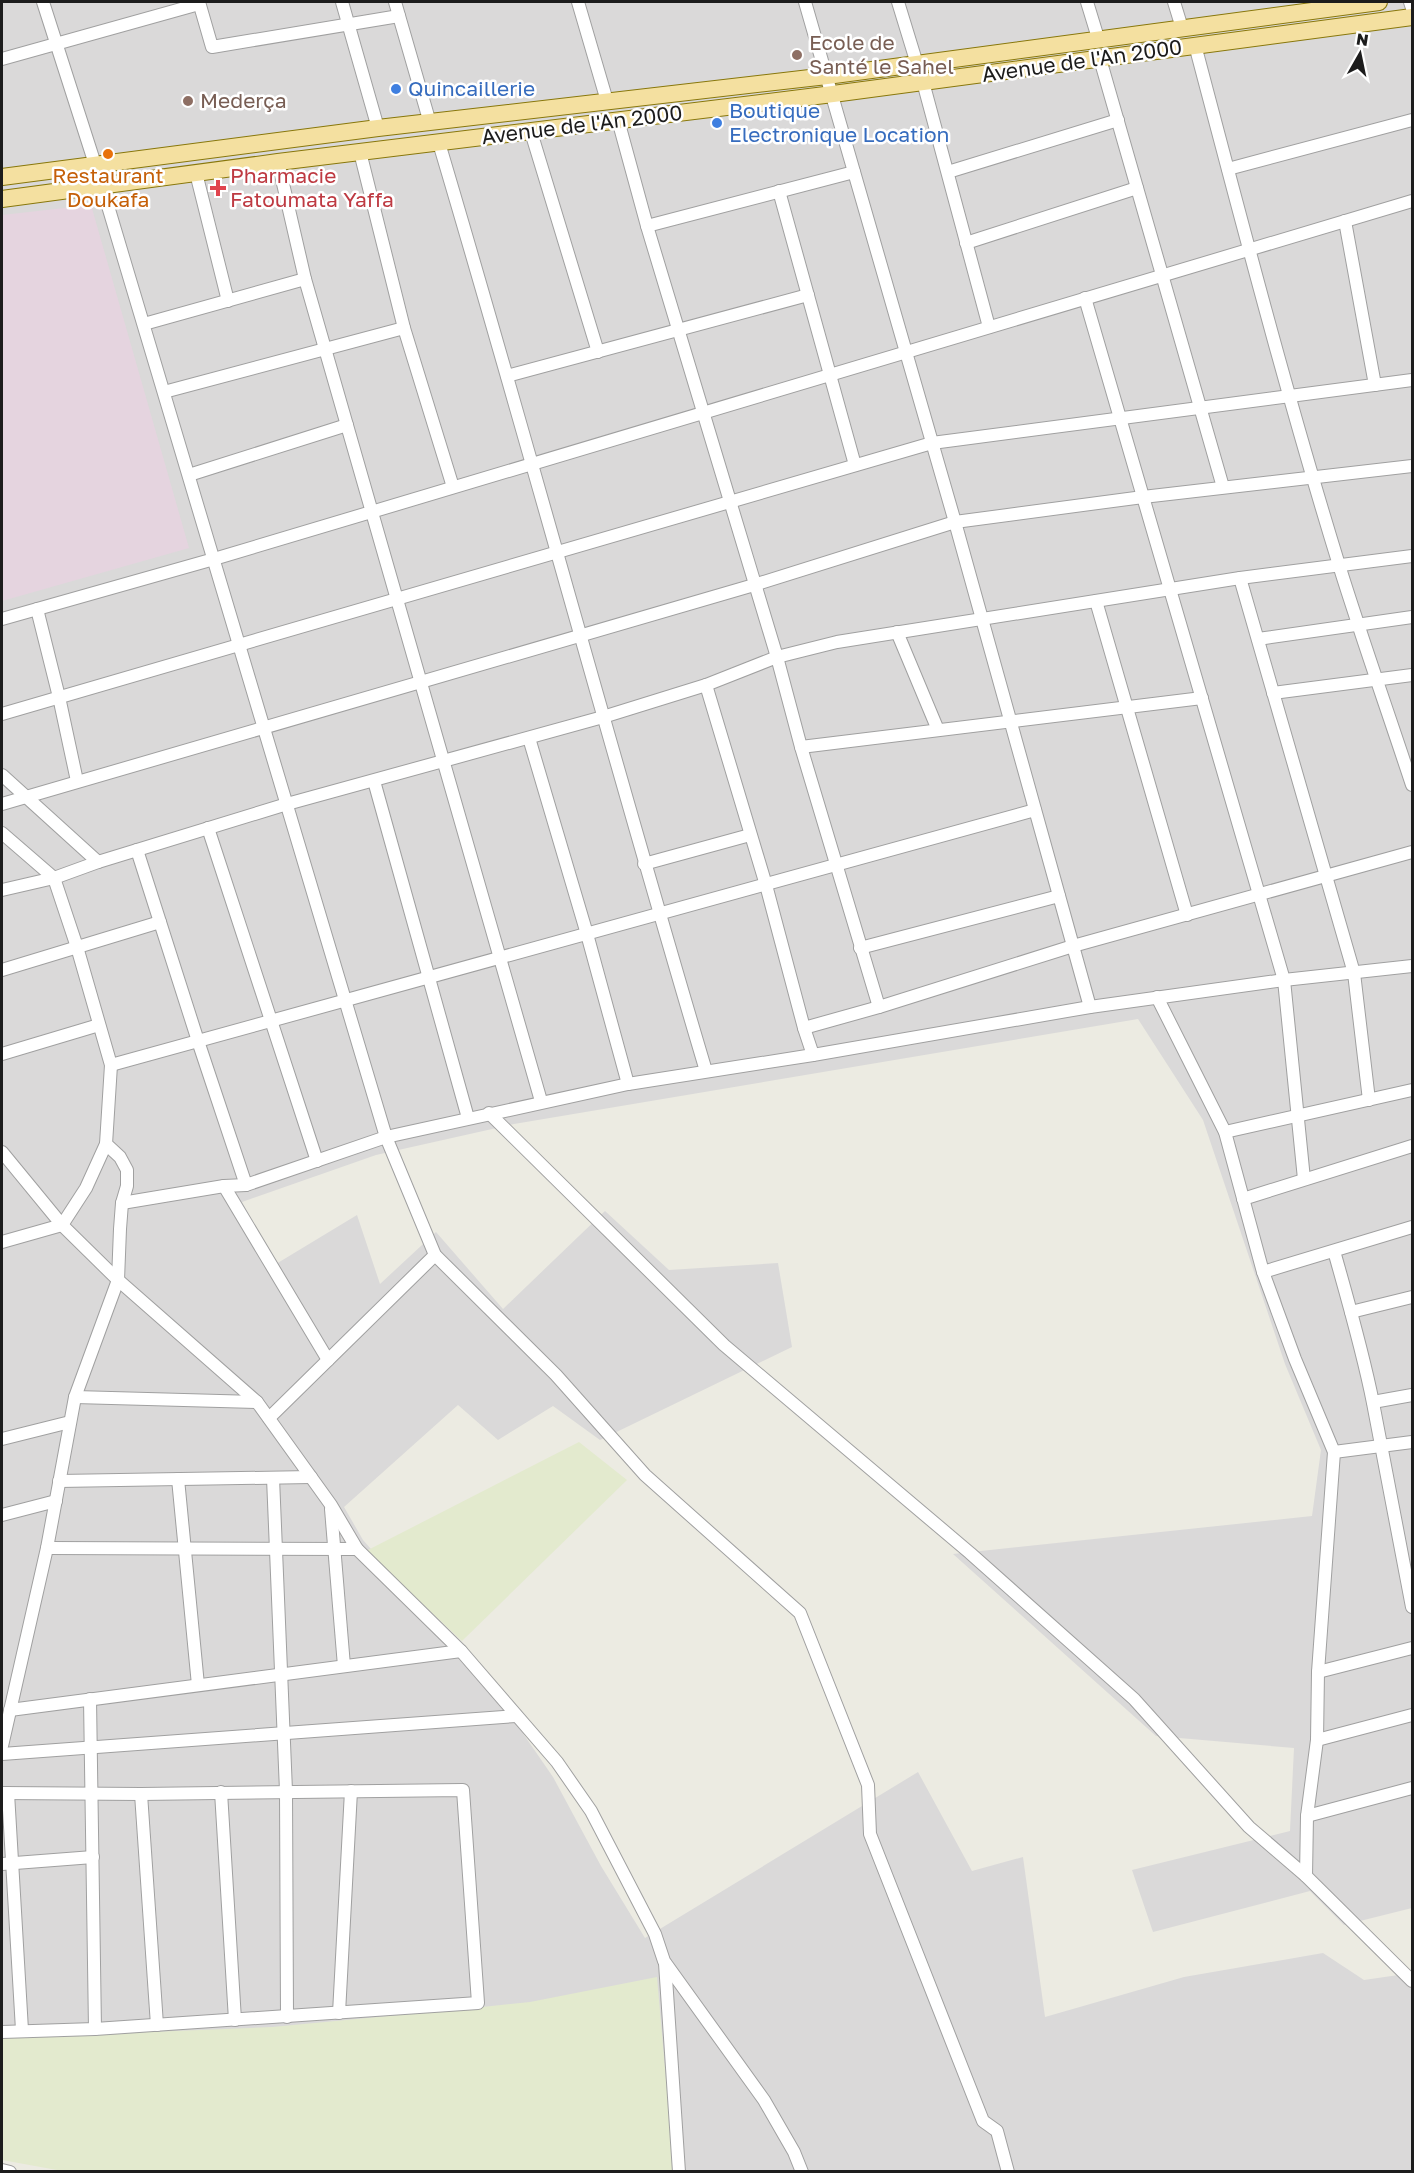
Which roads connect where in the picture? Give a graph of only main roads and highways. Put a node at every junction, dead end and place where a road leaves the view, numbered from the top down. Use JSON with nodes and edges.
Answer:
{"nodes":[{"id":1,"x":1379,"y":2,"type":"edge"},
{"id":2,"x":1413,"y":16,"type":"edge"},
{"id":3,"x":2,"y":177,"type":"edge"},
{"id":4,"x":2,"y":199,"type":"edge"}],
"edges":[{"from":1,"to":3,"type":"main road","name":"Avenue de l'An 2000"},
{"from":2,"to":4,"type":"main road","name":"Avenue de l'An 2000"}]}
